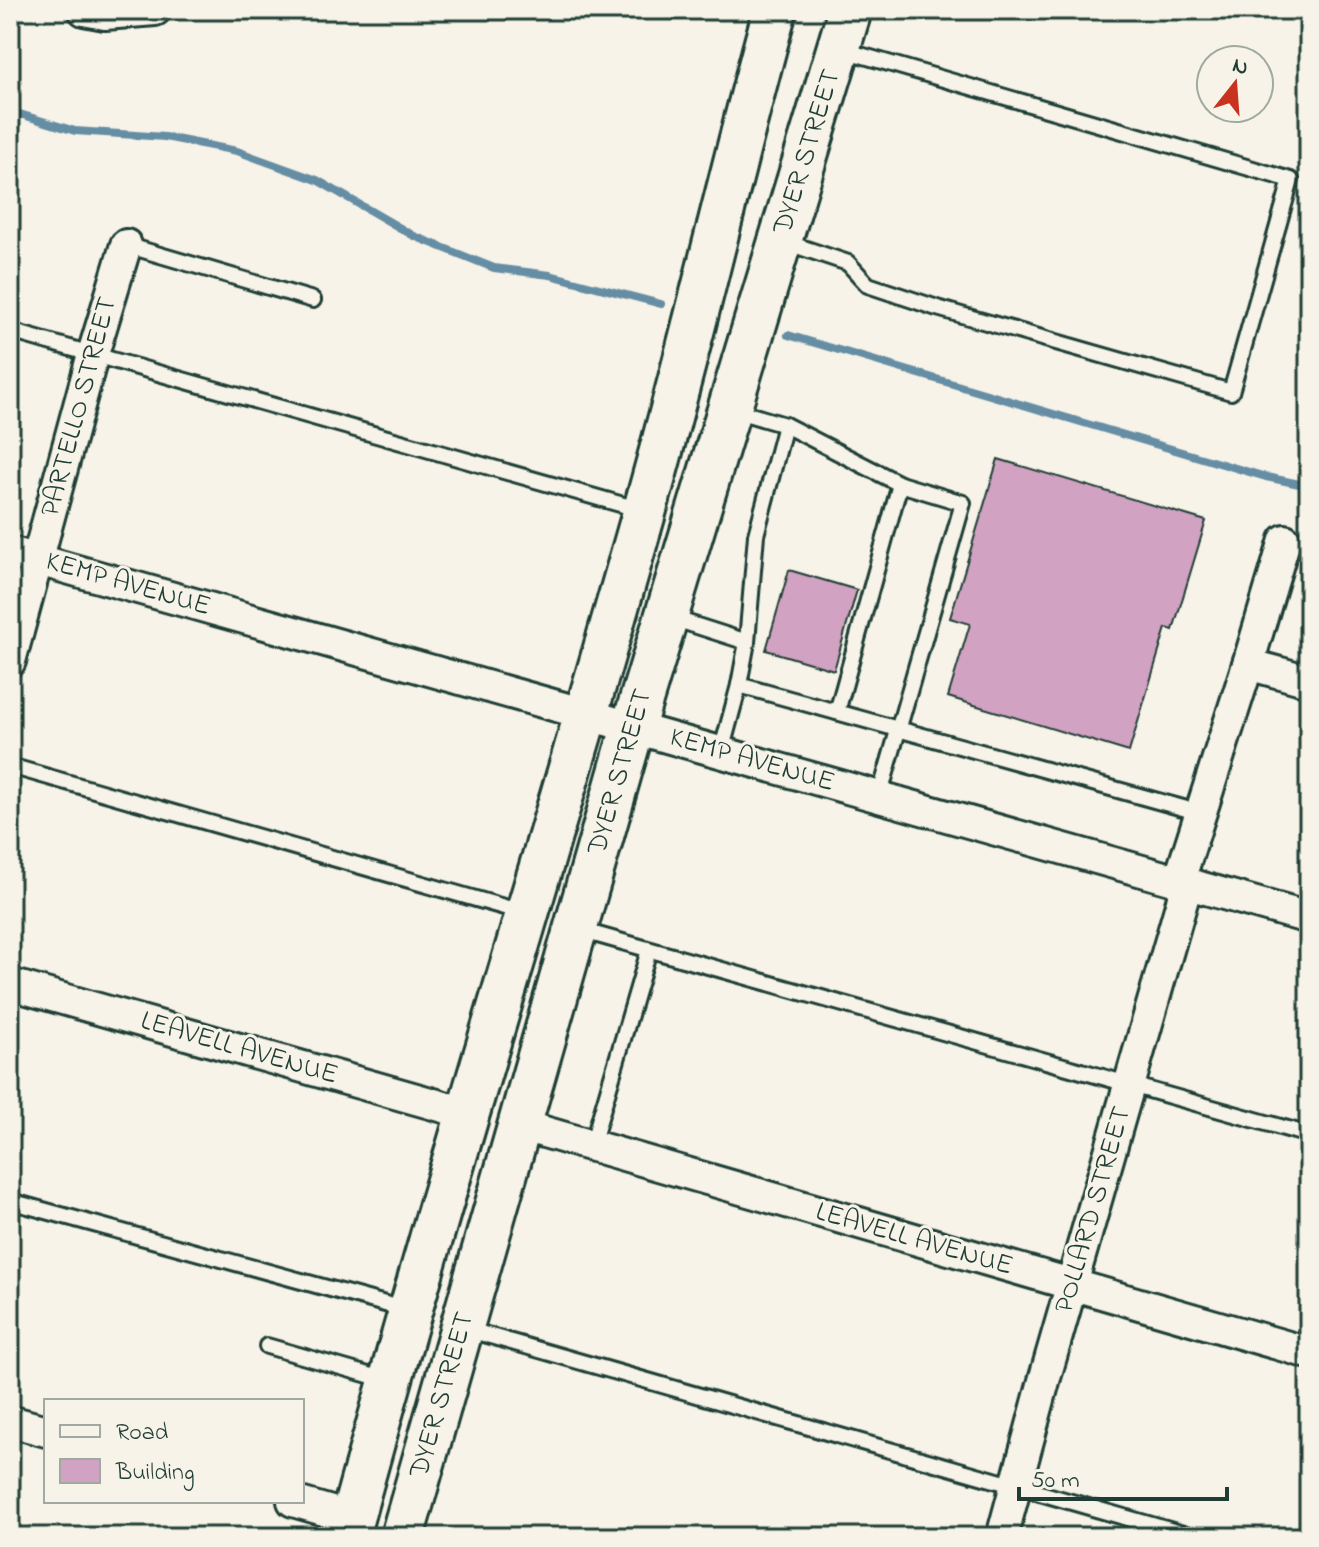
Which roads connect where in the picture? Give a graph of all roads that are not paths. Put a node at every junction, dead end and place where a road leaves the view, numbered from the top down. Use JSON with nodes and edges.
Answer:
{"nodes":[{"id":1,"x":84,"y":10,"type":"edge"},
{"id":2,"x":155,"y":10,"type":"edge"},
{"id":3,"x":775,"y":10,"type":"edge"},
{"id":4,"x":845,"y":29,"type":"edge"},
{"id":5,"x":781,"y":240,"type":"junction"},
{"id":6,"x":126,"y":245,"type":"joint"},
{"id":7,"x":313,"y":300,"type":"dead end"},
{"id":8,"x":10,"y":331,"type":"edge"},
{"id":9,"x":93,"y":354,"type":"junction"},
{"id":10,"x":730,"y":408,"type":"junction"},
{"id":11,"x":785,"y":425,"type":"junction"},
{"id":12,"x":900,"y":484,"type":"junction"},
{"id":13,"x":645,"y":511,"type":"junction"},
{"id":14,"x":1285,"y":540,"type":"dead end"},
{"id":15,"x":24,"y":556,"type":"edge"},
{"id":16,"x":667,"y":617,"type":"junction"},
{"id":17,"x":747,"y":642,"type":"junction"},
{"id":18,"x":10,"y":661,"type":"edge"},
{"id":19,"x":1248,"y":664,"type":"junction"},
{"id":20,"x":1309,"y":681,"type":"edge"},
{"id":21,"x":739,"y":685,"type":"junction"},
{"id":22,"x":837,"y":712,"type":"junction"},
{"id":23,"x":587,"y":714,"type":"junction"},
{"id":24,"x":633,"y":727,"type":"junction"},
{"id":25,"x":898,"y":729,"type":"junction"},
{"id":26,"x":721,"y":752,"type":"junction"},
{"id":27,"x":10,"y":766,"type":"edge"},
{"id":28,"x":879,"y":797,"type":"junction"},
{"id":29,"x":1201,"y":813,"type":"junction"},
{"id":30,"x":1183,"y":883,"type":"junction"},
{"id":31,"x":529,"y":914,"type":"junction"},
{"id":32,"x":1309,"y":918,"type":"edge"},
{"id":33,"x":576,"y":929,"type":"junction"},
{"id":34,"x":649,"y":950,"type":"junction"},
{"id":35,"x":10,"y":984,"type":"edge"},
{"id":36,"x":1130,"y":1084,"type":"junction"},
{"id":37,"x":469,"y":1114,"type":"junction"},
{"id":38,"x":520,"y":1125,"type":"junction"},
{"id":39,"x":1309,"y":1135,"type":"edge"},
{"id":40,"x":592,"y":1145,"type":"junction"},
{"id":41,"x":10,"y":1201,"type":"edge"},
{"id":42,"x":1072,"y":1286,"type":"junction"},
{"id":43,"x":411,"y":1305,"type":"junction"},
{"id":44,"x":462,"y":1328,"type":"junction"},
{"id":45,"x":267,"y":1346,"type":"dead end"},
{"id":46,"x":1309,"y":1353,"type":"edge"},
{"id":47,"x":390,"y":1381,"type":"junction"},
{"id":48,"x":10,"y":1421,"type":"edge"},
{"id":49,"x":44,"y":1430,"type":"edge"},
{"id":50,"x":1015,"y":1487,"type":"junction"},
{"id":51,"x":299,"y":1503,"type":"edge"},
{"id":52,"x":382,"y":1533,"type":"edge"},
{"id":53,"x":1002,"y":1537,"type":"edge"},
{"id":54,"x":1194,"y":1537,"type":"edge"}],
"edges":[{"from":1,"to":2,"type":"street"},
{"from":3,"to":13,"type":"main road","name":"DYER STREET"},
{"from":4,"to":5,"type":"main road","name":"DYER STREET"},
{"from":4,"to":5,"type":"lane"},
{"from":5,"to":10,"type":"main road","name":"DYER STREET"},
{"from":6,"to":7,"type":"lane"},
{"from":6,"to":9,"type":"street","name":"PARTELLO STREET"},
{"from":8,"to":9,"type":"lane"},
{"from":9,"to":13,"type":"lane"},
{"from":9,"to":15,"type":"street","name":"PARTELLO STREET"},
{"from":10,"to":11,"type":"lane"},
{"from":10,"to":16,"type":"main road","name":"DYER STREET"},
{"from":11,"to":12,"type":"lane"},
{"from":11,"to":17,"type":"lane"},
{"from":12,"to":22,"type":"lane"},
{"from":12,"to":25,"type":"lane"},
{"from":13,"to":23,"type":"main road","name":"DYER STREET"},
{"from":14,"to":19,"type":"street","name":"POLLARD STREET"},
{"from":15,"to":18,"type":"street","name":"PARTELLO STREET"},
{"from":15,"to":23,"type":"street","name":"KEMP AVENUE"},
{"from":16,"to":17,"type":"lane"},
{"from":16,"to":24,"type":"main road","name":"DYER STREET"},
{"from":17,"to":21,"type":"lane"},
{"from":19,"to":20,"type":"street"},
{"from":19,"to":29,"type":"street","name":"POLLARD STREET"},
{"from":21,"to":22,"type":"lane"},
{"from":21,"to":26,"type":"lane"},
{"from":22,"to":25,"type":"lane"},
{"from":23,"to":24,"type":"street","name":"KEMP AVENUE"},
{"from":23,"to":31,"type":"main road","name":"DYER STREET"},
{"from":24,"to":26,"type":"street","name":"KEMP AVENUE"},
{"from":24,"to":33,"type":"main road","name":"DYER STREET"},
{"from":25,"to":28,"type":"lane"},
{"from":25,"to":29,"type":"lane"},
{"from":26,"to":28,"type":"street","name":"KEMP AVENUE"},
{"from":27,"to":31,"type":"lane"},
{"from":28,"to":30,"type":"street","name":"KEMP AVENUE"},
{"from":29,"to":30,"type":"street","name":"POLLARD STREET"},
{"from":30,"to":32,"type":"street","name":"KEMP AVENUE"},
{"from":30,"to":36,"type":"street","name":"POLLARD STREET"},
{"from":31,"to":37,"type":"main road","name":"DYER STREET"},
{"from":33,"to":34,"type":"lane"},
{"from":33,"to":38,"type":"main road","name":"DYER STREET"},
{"from":34,"to":36,"type":"lane"},
{"from":34,"to":40,"type":"lane"},
{"from":35,"to":37,"type":"street","name":"LEAVELL AVENUE"},
{"from":36,"to":39,"type":"lane"},
{"from":36,"to":42,"type":"street","name":"POLLARD STREET"},
{"from":37,"to":43,"type":"main road","name":"DYER STREET"},
{"from":38,"to":40,"type":"street","name":"LEAVELL AVENUE"},
{"from":38,"to":44,"type":"main road","name":"DYER STREET"},
{"from":40,"to":42,"type":"street","name":"LEAVELL AVENUE"},
{"from":41,"to":43,"type":"lane"},
{"from":42,"to":46,"type":"street","name":"LEAVELL AVENUE"},
{"from":42,"to":50,"type":"street","name":"POLLARD STREET"},
{"from":43,"to":47,"type":"main road","name":"DYER STREET"},
{"from":43,"to":52,"type":"main road"},
{"from":44,"to":50,"type":"lane"},
{"from":44,"to":52,"type":"main road","name":"DYER STREET"},
{"from":45,"to":47,"type":"lane"},
{"from":47,"to":52,"type":"main road","name":"DYER STREET"},
{"from":48,"to":49,"type":"street"},
{"from":50,"to":53,"type":"street","name":"POLLARD STREET"},
{"from":50,"to":54,"type":"lane"},
{"from":51,"to":52,"type":"street"}]}
